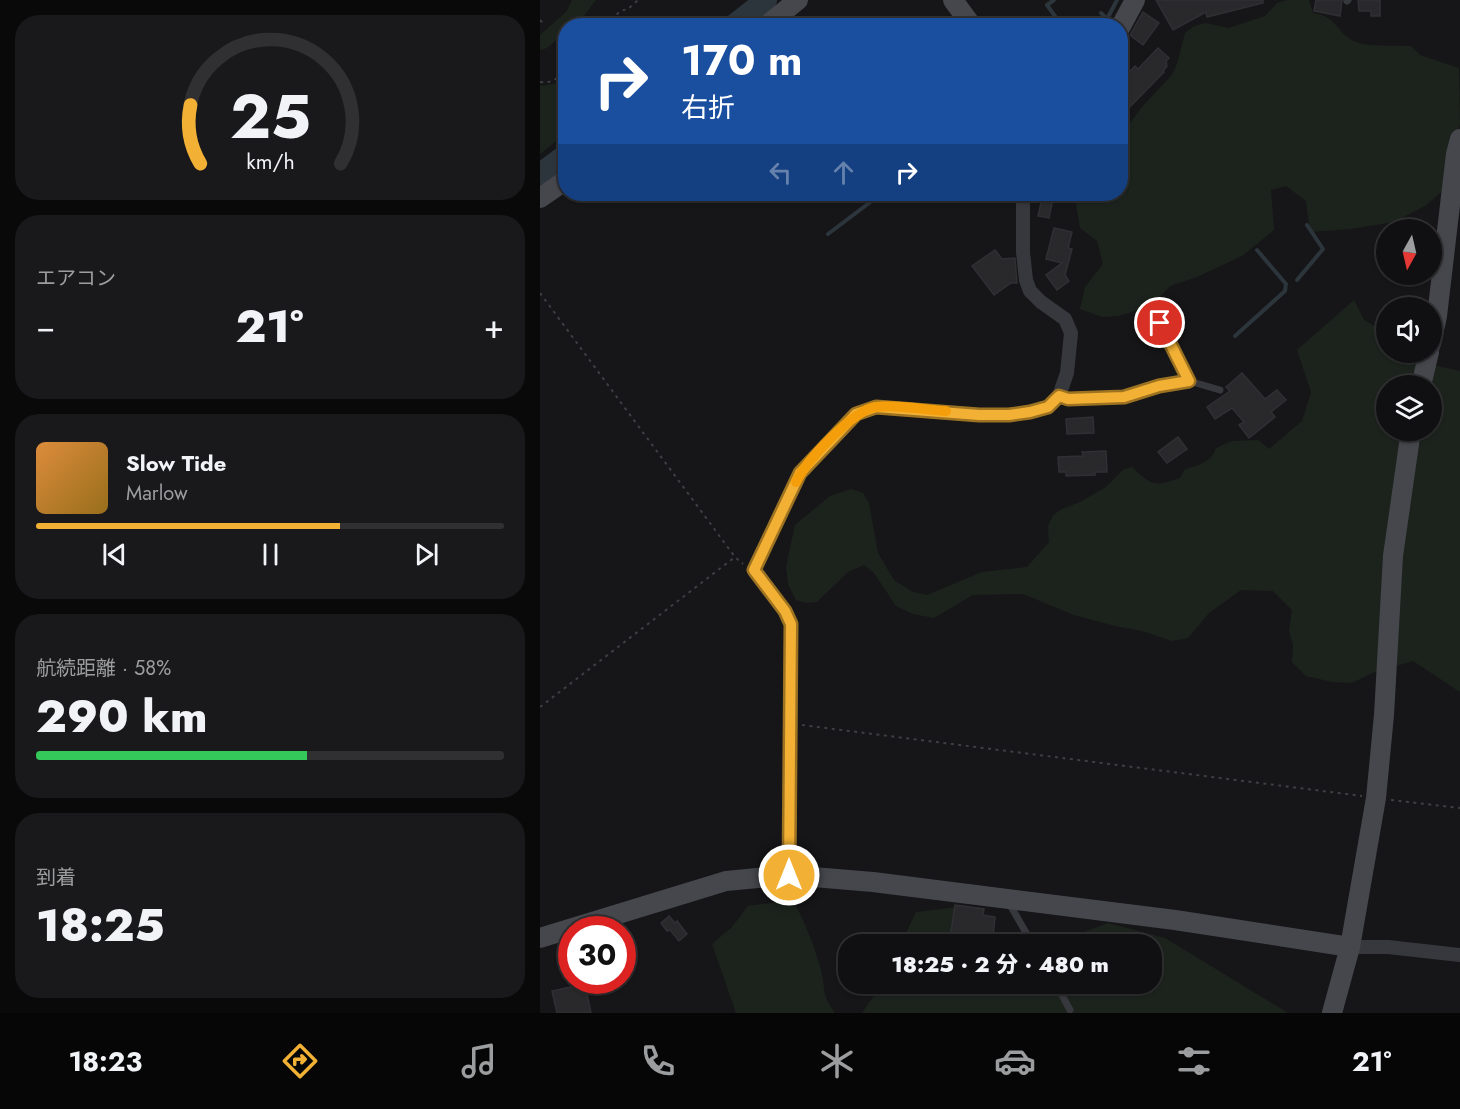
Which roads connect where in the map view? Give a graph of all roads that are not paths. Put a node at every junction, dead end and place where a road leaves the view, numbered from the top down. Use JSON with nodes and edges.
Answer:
{"nodes":[{"id":1,"x":798,"y":0,"type":"edge"},
{"id":2,"x":953,"y":0,"type":"edge"},
{"id":3,"x":1135,"y":0,"type":"edge"},
{"id":4,"x":776,"y":18,"type":"edge"},
{"id":5,"x":966,"y":18,"type":"edge"},
{"id":6,"x":1125,"y":18,"type":"edge"},
{"id":7,"x":1460,"y":139,"type":"edge"},
{"id":8,"x":558,"y":186,"type":"edge"},
{"id":9,"x":540,"y":198,"type":"edge"},
{"id":10,"x":1023,"y":201,"type":"edge"},
{"id":11,"x":1439,"y":297,"type":"edge"},
{"id":12,"x":1160,"y":323,"type":"dead end"},
{"id":13,"x":1189,"y":381,"type":"junction"},
{"id":14,"x":1220,"y":390,"type":"dead end"},
{"id":15,"x":1059,"y":396,"type":"junction"},
{"id":16,"x":1409,"y":441,"type":"edge"},
{"id":17,"x":789,"y":875,"type":"junction"},
{"id":18,"x":1008,"y":900,"type":"junction"},
{"id":19,"x":1027,"y":934,"type":"edge"},
{"id":20,"x":540,"y":938,"type":"edge"},
{"id":21,"x":1350,"y":947,"type":"junction"},
{"id":22,"x":1460,"y":955,"type":"edge"},
{"id":23,"x":1061,"y":994,"type":"edge"},
{"id":24,"x":1070,"y":1010,"type":"dead end"},
{"id":25,"x":1332,"y":1013,"type":"edge"}],
"edges":[{"from":1,"to":4,"type":"street"},
{"from":2,"to":5,"type":"street"},
{"from":3,"to":6,"type":"street"},
{"from":7,"to":11,"type":"street"},
{"from":8,"to":9,"type":"street"},
{"from":10,"to":15,"type":"street"},
{"from":12,"to":13,"type":"lane"},
{"from":13,"to":14,"type":"lane"},
{"from":13,"to":15,"type":"lane"},
{"from":15,"to":17,"type":"street"},
{"from":16,"to":21,"type":"street"},
{"from":17,"to":18,"type":"street"},
{"from":17,"to":20,"type":"street"},
{"from":18,"to":19,"type":"lane"},
{"from":18,"to":21,"type":"street"},
{"from":21,"to":22,"type":"street"},
{"from":21,"to":25,"type":"street"},
{"from":23,"to":24,"type":"lane"}]}
